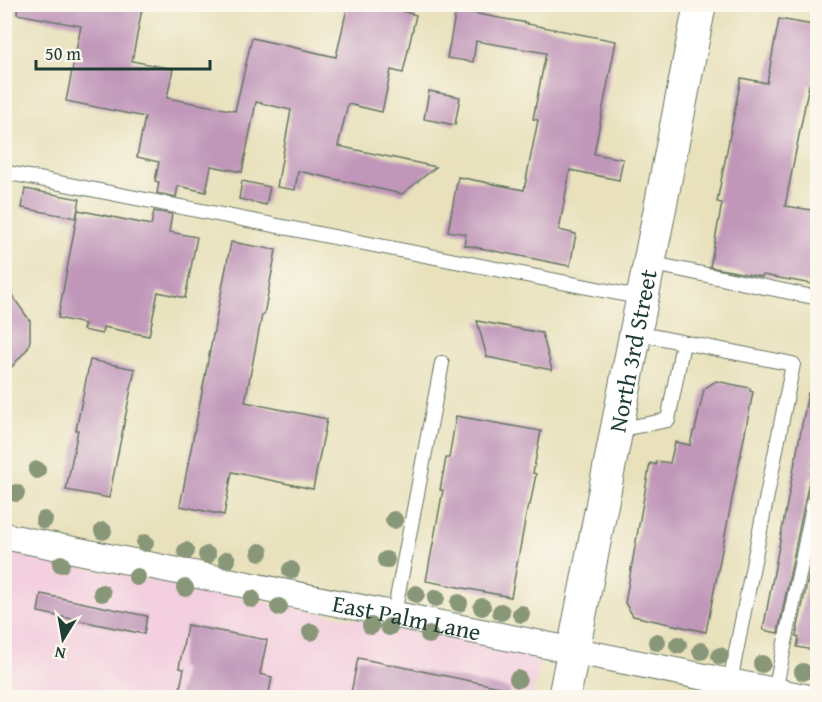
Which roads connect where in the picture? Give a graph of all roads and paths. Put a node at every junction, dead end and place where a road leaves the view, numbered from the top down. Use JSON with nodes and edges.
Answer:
{"nodes":[{"id":1,"x":700,"y":4,"type":"edge"},
{"id":2,"x":4,"y":172,"type":"edge"},
{"id":3,"x":649,"y":263,"type":"junction"},
{"id":4,"x":643,"y":298,"type":"junction"},
{"id":5,"x":818,"y":298,"type":"edge"},
{"id":6,"x":636,"y":333,"type":"junction"},
{"id":7,"x":683,"y":343,"type":"junction"},
{"id":8,"x":442,"y":363,"type":"dead end"},
{"id":9,"x":616,"y":430,"type":"junction"},
{"id":10,"x":818,"y":483,"type":"edge"},
{"id":11,"x":4,"y":536,"type":"edge"},
{"id":12,"x":394,"y":614,"type":"junction"},
{"id":13,"x":573,"y":650,"type":"junction"},
{"id":14,"x":729,"y":682,"type":"junction"},
{"id":15,"x":775,"y":691,"type":"junction"},
{"id":16,"x":564,"y":698,"type":"edge"},
{"id":17,"x":809,"y":698,"type":"edge"}],
"edges":[{"from":1,"to":3,"type":"street","name":"North 3rd Street"},
{"from":2,"to":4,"type":"lane"},
{"from":3,"to":4,"type":"street","name":"North 3rd Street"},
{"from":3,"to":5,"type":"lane"},
{"from":4,"to":6,"type":"street","name":"North 3rd Street"},
{"from":6,"to":7,"type":"lane"},
{"from":6,"to":9,"type":"street","name":"North 3rd Street"},
{"from":7,"to":9,"type":"lane"},
{"from":7,"to":14,"type":"lane"},
{"from":8,"to":12,"type":"lane"},
{"from":9,"to":13,"type":"street","name":"North 3rd Street"},
{"from":10,"to":15,"type":"lane"},
{"from":11,"to":12,"type":"street","name":"East Palm Lane"},
{"from":12,"to":13,"type":"street","name":"East Palm Lane"},
{"from":13,"to":14,"type":"street","name":"East Palm Lane"},
{"from":13,"to":16,"type":"street","name":"North 3rd Street"},
{"from":14,"to":15,"type":"street","name":"East Palm Lane"},
{"from":15,"to":17,"type":"street","name":"East Palm Lane"}]}
